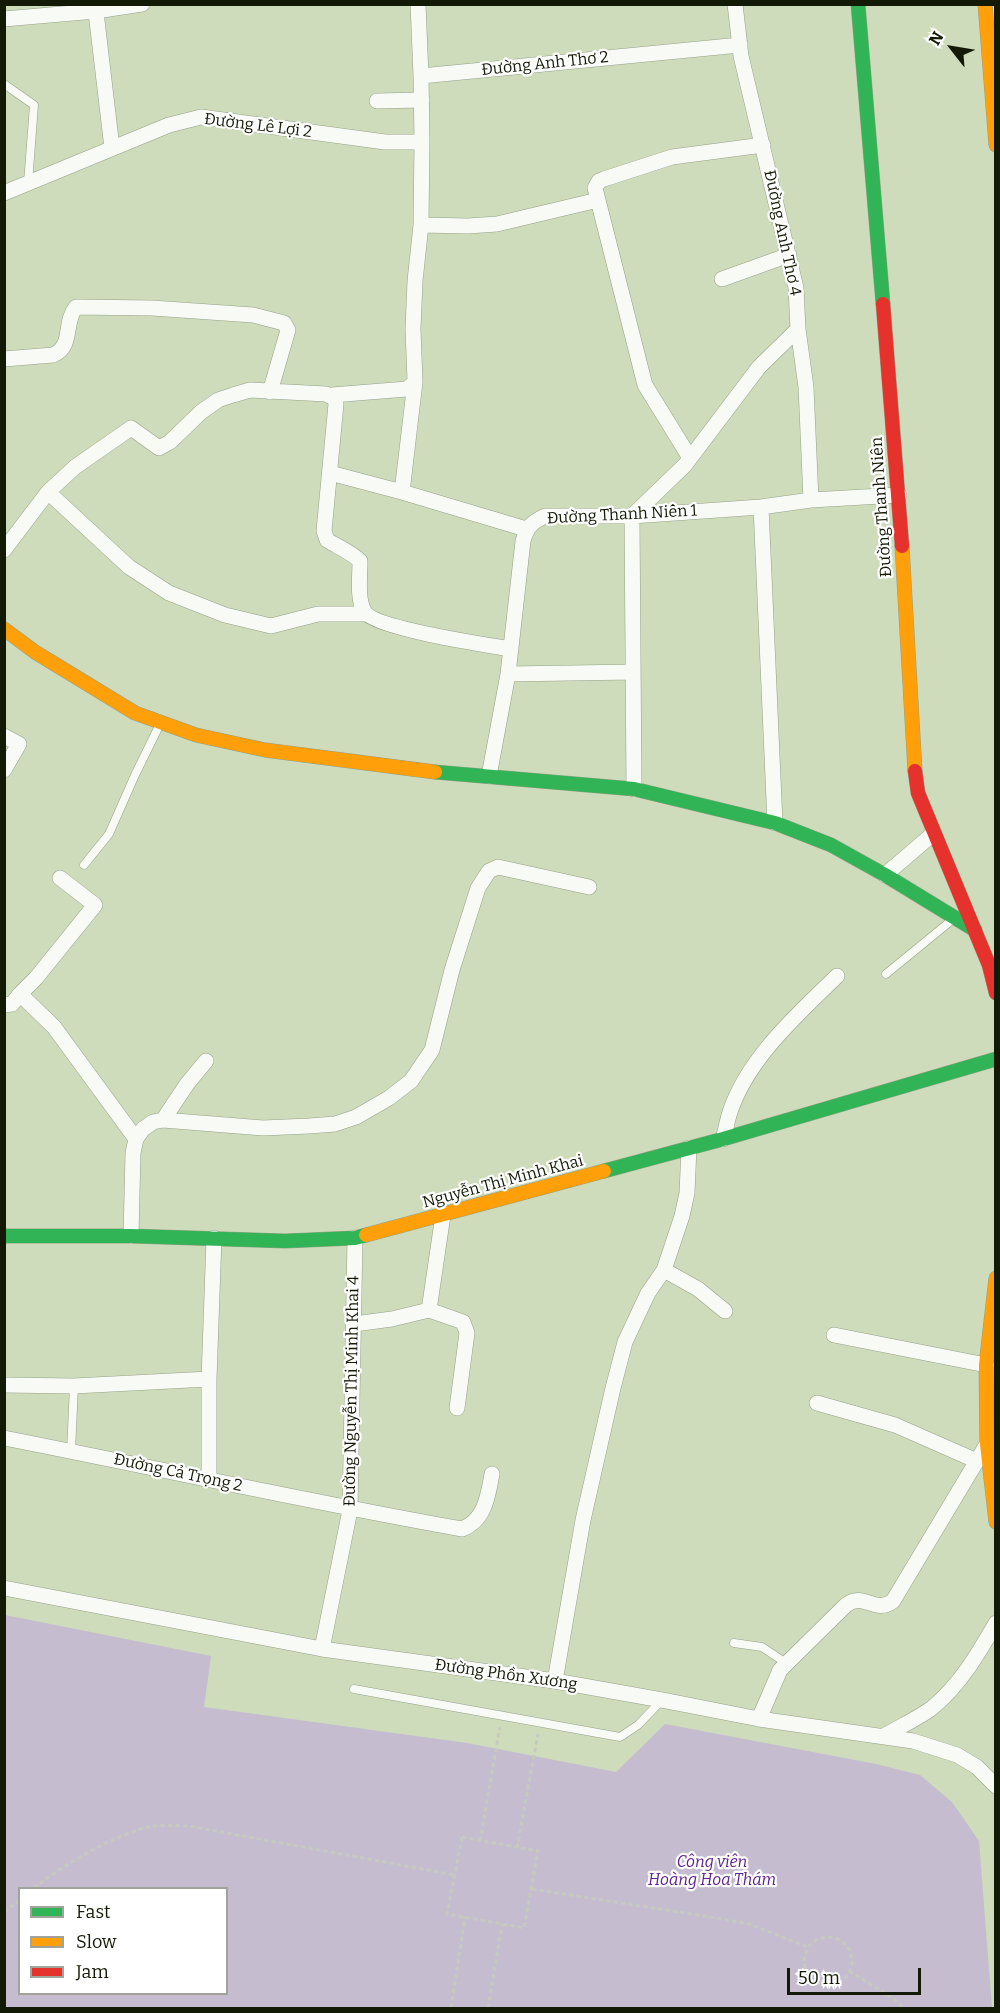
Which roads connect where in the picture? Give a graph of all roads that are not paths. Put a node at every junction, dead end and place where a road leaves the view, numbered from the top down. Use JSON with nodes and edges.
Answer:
{"nodes":[{"id":1,"x":142,"y":4,"type":"edge"},
{"id":2,"x":418,"y":4,"type":"edge"},
{"id":3,"x":735,"y":4,"type":"edge"},
{"id":4,"x":858,"y":4,"type":"edge"},
{"id":5,"x":985,"y":4,"type":"edge"},
{"id":6,"x":96,"y":8,"type":"edge"},
{"id":7,"x":4,"y":19,"type":"edge"},
{"id":8,"x":740,"y":45,"type":"junction"},
{"id":9,"x":421,"y":76,"type":"junction"},
{"id":10,"x":4,"y":84,"type":"edge"},
{"id":11,"x":422,"y":100,"type":"junction"},
{"id":12,"x":377,"y":101,"type":"dead end"},
{"id":13,"x":422,"y":142,"type":"junction"},
{"id":14,"x":996,"y":145,"type":"edge"},
{"id":15,"x":763,"y":146,"type":"junction"},
{"id":16,"x":112,"y":148,"type":"junction"},
{"id":17,"x":28,"y":183,"type":"junction"},
{"id":18,"x":4,"y":193,"type":"edge"},
{"id":19,"x":598,"y":200,"type":"junction"},
{"id":20,"x":421,"y":225,"type":"junction"},
{"id":21,"x":789,"y":255,"type":"junction"},
{"id":22,"x":722,"y":279,"type":"dead end"},
{"id":23,"x":798,"y":329,"type":"junction"},
{"id":24,"x":4,"y":359,"type":"edge"},
{"id":25,"x":415,"y":382,"type":"junction"},
{"id":26,"x":270,"y":392,"type":"junction"},
{"id":27,"x":332,"y":395,"type":"junction"},
{"id":28,"x":690,"y":458,"type":"junction"},
{"id":29,"x":330,"y":473,"type":"junction"},
{"id":30,"x":48,"y":492,"type":"junction"},
{"id":31,"x":402,"y":492,"type":"junction"},
{"id":32,"x":899,"y":495,"type":"junction"},
{"id":33,"x":811,"y":500,"type":"junction"},
{"id":34,"x":761,"y":507,"type":"junction"},
{"id":35,"x":632,"y":516,"type":"junction"},
{"id":36,"x":526,"y":529,"type":"junction"},
{"id":37,"x":4,"y":550,"type":"edge"},
{"id":38,"x":365,"y":614,"type":"junction"},
{"id":39,"x":4,"y":629,"type":"edge"},
{"id":40,"x":511,"y":649,"type":"junction"},
{"id":41,"x":633,"y":672,"type":"junction"},
{"id":42,"x":508,"y":674,"type":"junction"},
{"id":43,"x":161,"y":722,"type":"junction"},
{"id":44,"x":4,"y":736,"type":"edge"},
{"id":45,"x":4,"y":770,"type":"edge"},
{"id":46,"x":489,"y":776,"type":"junction"},
{"id":47,"x":634,"y":789,"type":"junction"},
{"id":48,"x":775,"y":823,"type":"junction"},
{"id":49,"x":934,"y":833,"type":"junction"},
{"id":50,"x":84,"y":865,"type":"dead end"},
{"id":51,"x":885,"y":875,"type":"junction"},
{"id":52,"x":60,"y":878,"type":"dead end"},
{"id":53,"x":589,"y":887,"type":"dead end"},
{"id":54,"x":953,"y":919,"type":"junction"},
{"id":55,"x":975,"y":930,"type":"junction"},
{"id":56,"x":886,"y":974,"type":"dead end"},
{"id":57,"x":837,"y":976,"type":"dead end"},
{"id":58,"x":996,"y":993,"type":"edge"},
{"id":59,"x":20,"y":994,"type":"junction"},
{"id":60,"x":4,"y":1005,"type":"edge"},
{"id":61,"x":996,"y":1059,"type":"edge"},
{"id":62,"x":206,"y":1061,"type":"dead end"},
{"id":63,"x":163,"y":1120,"type":"junction"},
{"id":64,"x":136,"y":1139,"type":"junction"},
{"id":65,"x":723,"y":1139,"type":"junction"},
{"id":66,"x":688,"y":1148,"type":"junction"},
{"id":67,"x":443,"y":1215,"type":"junction"},
{"id":68,"x":4,"y":1236,"type":"edge"},
{"id":69,"x":132,"y":1236,"type":"junction"},
{"id":70,"x":214,"y":1238,"type":"junction"},
{"id":71,"x":355,"y":1238,"type":"junction"},
{"id":72,"x":664,"y":1270,"type":"junction"},
{"id":73,"x":996,"y":1278,"type":"edge"},
{"id":74,"x":429,"y":1310,"type":"junction"},
{"id":75,"x":725,"y":1311,"type":"dead end"},
{"id":76,"x":354,"y":1324,"type":"junction"},
{"id":77,"x":834,"y":1335,"type":"dead end"},
{"id":78,"x":986,"y":1365,"type":"junction"},
{"id":79,"x":209,"y":1379,"type":"junction"},
{"id":80,"x":4,"y":1385,"type":"edge"},
{"id":81,"x":74,"y":1386,"type":"junction"},
{"id":82,"x":817,"y":1403,"type":"dead end"},
{"id":83,"x":457,"y":1408,"type":"dead end"},
{"id":84,"x":4,"y":1438,"type":"edge"},
{"id":85,"x":987,"y":1444,"type":"junction"},
{"id":86,"x":71,"y":1451,"type":"junction"},
{"id":87,"x":977,"y":1461,"type":"junction"},
{"id":88,"x":492,"y":1474,"type":"dead end"},
{"id":89,"x":210,"y":1479,"type":"junction"},
{"id":90,"x":350,"y":1510,"type":"junction"},
{"id":91,"x":996,"y":1522,"type":"edge"},
{"id":92,"x":4,"y":1588,"type":"edge"},
{"id":93,"x":996,"y":1623,"type":"edge"},
{"id":94,"x":734,"y":1643,"type":"dead end"},
{"id":95,"x":322,"y":1649,"type":"junction"},
{"id":96,"x":786,"y":1664,"type":"junction"},
{"id":97,"x":555,"y":1682,"type":"junction"},
{"id":98,"x":354,"y":1689,"type":"dead end"},
{"id":99,"x":662,"y":1700,"type":"junction"},
{"id":100,"x":759,"y":1719,"type":"junction"},
{"id":101,"x":884,"y":1736,"type":"junction"},
{"id":102,"x":996,"y":1786,"type":"edge"}],
"edges":[{"from":1,"to":6,"type":"street"},
{"from":2,"to":9,"type":"street"},
{"from":3,"to":8,"type":"street","name":"Đường Anh Thơ 4"},
{"from":4,"to":32,"type":"main road","name":"Đường Thanh Niên"},
{"from":5,"to":14,"type":"main road"},
{"from":6,"to":7,"type":"street"},
{"from":6,"to":16,"type":"street"},
{"from":8,"to":9,"type":"street","name":"Đường Anh Thơ 2"},
{"from":8,"to":15,"type":"street","name":"Đường Anh Thơ 4"},
{"from":9,"to":11,"type":"street"},
{"from":10,"to":17,"type":"lane"},
{"from":11,"to":12,"type":"street"},
{"from":11,"to":13,"type":"street"},
{"from":13,"to":16,"type":"street","name":"Đường Lê Lợi 2"},
{"from":13,"to":20,"type":"street"},
{"from":15,"to":19,"type":"street"},
{"from":15,"to":21,"type":"street","name":"Đường Anh Thơ 4"},
{"from":16,"to":17,"type":"street","name":"Đường Lê Lợi 2"},
{"from":17,"to":18,"type":"street","name":"Đường Lê Lợi 2"},
{"from":19,"to":20,"type":"street"},
{"from":19,"to":28,"type":"street"},
{"from":20,"to":25,"type":"street"},
{"from":21,"to":22,"type":"street"},
{"from":21,"to":23,"type":"street","name":"Đường Anh Thơ 4"},
{"from":23,"to":28,"type":"street"},
{"from":23,"to":33,"type":"street","name":"Đường Anh Thơ 4"},
{"from":24,"to":26,"type":"street"},
{"from":25,"to":27,"type":"street"},
{"from":25,"to":31,"type":"street"},
{"from":26,"to":27,"type":"street"},
{"from":26,"to":30,"type":"street"},
{"from":27,"to":29,"type":"street"},
{"from":28,"to":35,"type":"street"},
{"from":29,"to":31,"type":"street"},
{"from":29,"to":38,"type":"street"},
{"from":30,"to":37,"type":"street"},
{"from":30,"to":38,"type":"street"},
{"from":31,"to":36,"type":"street"},
{"from":32,"to":33,"type":"street","name":"Đường Thanh Niên 1"},
{"from":32,"to":49,"type":"main road","name":"Đường Thanh Niên"},
{"from":33,"to":34,"type":"street","name":"Đường Thanh Niên 1"},
{"from":34,"to":35,"type":"street","name":"Đường Thanh Niên 1"},
{"from":34,"to":48,"type":"street"},
{"from":35,"to":36,"type":"street","name":"Đường Thanh Niên 1"},
{"from":35,"to":41,"type":"street"},
{"from":36,"to":40,"type":"street","name":"Đường Thanh Niên 1"},
{"from":38,"to":40,"type":"street"},
{"from":39,"to":43,"type":"main road"},
{"from":40,"to":42,"type":"street","name":"Đường Thanh Niên 1"},
{"from":41,"to":42,"type":"street"},
{"from":41,"to":47,"type":"street"},
{"from":42,"to":46,"type":"street","name":"Đường Thanh Niên 1"},
{"from":43,"to":46,"type":"main road"},
{"from":43,"to":50,"type":"lane"},
{"from":44,"to":45,"type":"street"},
{"from":46,"to":47,"type":"main road"},
{"from":47,"to":48,"type":"main road"},
{"from":48,"to":51,"type":"main road"},
{"from":49,"to":51,"type":"street"},
{"from":49,"to":55,"type":"main road","name":"Đường Thanh Niên"},
{"from":51,"to":54,"type":"main road"},
{"from":52,"to":59,"type":"street"},
{"from":53,"to":63,"type":"street"},
{"from":54,"to":55,"type":"main road"},
{"from":54,"to":56,"type":"lane"},
{"from":55,"to":58,"type":"main road","name":"Đường Thanh Niên"},
{"from":57,"to":65,"type":"street"},
{"from":59,"to":60,"type":"street"},
{"from":59,"to":64,"type":"street"},
{"from":61,"to":65,"type":"main road","name":"Nguyễn Thị Minh Khai"},
{"from":62,"to":63,"type":"street"},
{"from":63,"to":64,"type":"street"},
{"from":64,"to":69,"type":"street"},
{"from":65,"to":66,"type":"main road","name":"Nguyễn Thị Minh Khai"},
{"from":66,"to":67,"type":"main road","name":"Nguyễn Thị Minh Khai"},
{"from":66,"to":72,"type":"street"},
{"from":67,"to":71,"type":"main road","name":"Nguyễn Thị Minh Khai"},
{"from":67,"to":74,"type":"street"},
{"from":68,"to":69,"type":"main road","name":"Nguyễn Thị Minh Khai"},
{"from":69,"to":70,"type":"main road","name":"Nguyễn Thị Minh Khai"},
{"from":70,"to":71,"type":"main road","name":"Nguyễn Thị Minh Khai"},
{"from":70,"to":79,"type":"street"},
{"from":71,"to":76,"type":"street","name":"Đường Nguyễn Thị Minh Khai 4"},
{"from":72,"to":75,"type":"street"},
{"from":72,"to":97,"type":"street"},
{"from":73,"to":78,"type":"main road"},
{"from":74,"to":76,"type":"street"},
{"from":74,"to":83,"type":"street"},
{"from":76,"to":90,"type":"street","name":"Đường Nguyễn Thị Minh Khai 4"},
{"from":77,"to":78,"type":"street"},
{"from":78,"to":85,"type":"main road"},
{"from":79,"to":81,"type":"street"},
{"from":79,"to":89,"type":"street"},
{"from":80,"to":81,"type":"street"},
{"from":81,"to":86,"type":"lane"},
{"from":82,"to":87,"type":"street"},
{"from":84,"to":86,"type":"street","name":"Đường Cả Trọng 2"},
{"from":85,"to":87,"type":"street"},
{"from":85,"to":91,"type":"main road"},
{"from":86,"to":89,"type":"street","name":"Đường Cả Trọng 2"},
{"from":87,"to":96,"type":"street"},
{"from":88,"to":90,"type":"street","name":"Đường Cả Trọng 2"},
{"from":89,"to":90,"type":"street","name":"Đường Cả Trọng 2"},
{"from":90,"to":95,"type":"street","name":"Đường Nguyễn Thị Minh Khai 4"},
{"from":92,"to":95,"type":"street","name":"Đường Phồn Xương"},
{"from":93,"to":101,"type":"street"},
{"from":94,"to":96,"type":"lane"},
{"from":95,"to":97,"type":"street","name":"Đường Phồn Xương"},
{"from":96,"to":100,"type":"street"},
{"from":97,"to":99,"type":"street","name":"Đường Phồn Xương"},
{"from":98,"to":99,"type":"lane"},
{"from":99,"to":100,"type":"street","name":"Đường Phồn Xương"},
{"from":100,"to":101,"type":"street","name":"Đường Phồn Xương"},
{"from":101,"to":102,"type":"street","name":"Đường Phồn Xương"}]}
